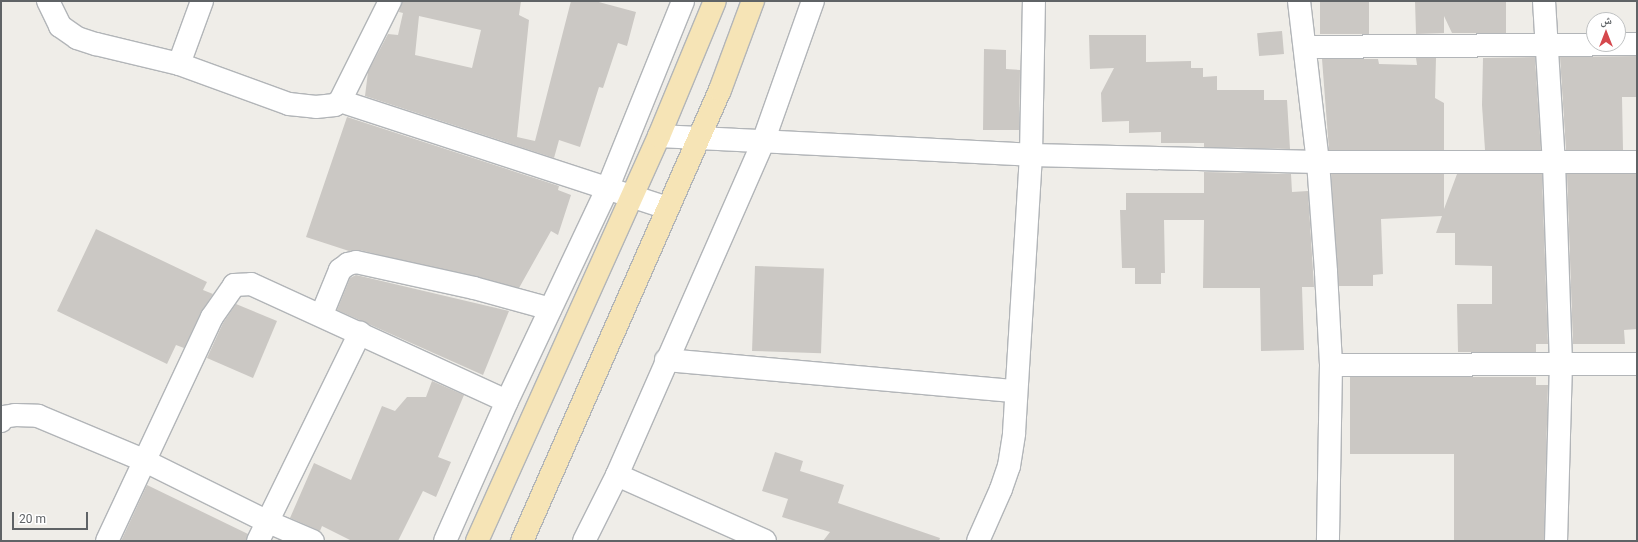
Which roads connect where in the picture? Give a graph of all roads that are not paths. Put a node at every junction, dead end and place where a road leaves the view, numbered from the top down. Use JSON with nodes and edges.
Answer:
{"nodes":[{"id":1,"x":48,"y":1,"type":"edge"},
{"id":2,"x":202,"y":1,"type":"edge"},
{"id":3,"x":390,"y":1,"type":"edge"},
{"id":4,"x":683,"y":1,"type":"edge"},
{"id":5,"x":715,"y":1,"type":"edge"},
{"id":6,"x":753,"y":1,"type":"edge"},
{"id":7,"x":813,"y":1,"type":"edge"},
{"id":8,"x":1034,"y":1,"type":"edge"},
{"id":9,"x":1299,"y":1,"type":"edge"},
{"id":10,"x":1544,"y":1,"type":"edge"},
{"id":11,"x":1637,"y":44,"type":"edge"},
{"id":12,"x":1548,"y":45,"type":"junction"},
{"id":13,"x":1306,"y":47,"type":"junction"},
{"id":14,"x":179,"y":64,"type":"junction"},
{"id":15,"x":340,"y":101,"type":"junction"},
{"id":16,"x":659,"y":136,"type":"junction"},
{"id":17,"x":700,"y":137,"type":"junction"},
{"id":18,"x":762,"y":142,"type":"junction"},
{"id":19,"x":1031,"y":155,"type":"junction"},
{"id":20,"x":1318,"y":162,"type":"junction"},
{"id":21,"x":1637,"y":162,"type":"edge"},
{"id":22,"x":1554,"y":163,"type":"junction"},
{"id":23,"x":608,"y":187,"type":"junction"},
{"id":24,"x":632,"y":196,"type":"junction"},
{"id":25,"x":667,"y":208,"type":"junction"},
{"id":26,"x":550,"y":309,"type":"junction"},
{"id":27,"x":322,"y":314,"type":"junction"},
{"id":28,"x":360,"y":333,"type":"junction"},
{"id":29,"x":666,"y":360,"type":"junction"},
{"id":30,"x":1561,"y":363,"type":"junction"},
{"id":31,"x":1637,"y":364,"type":"edge"},
{"id":32,"x":1331,"y":365,"type":"junction"},
{"id":33,"x":1016,"y":391,"type":"junction"},
{"id":34,"x":507,"y":401,"type":"junction"},
{"id":35,"x":2,"y":419,"type":"edge"},
{"id":36,"x":143,"y":460,"type":"junction"},
{"id":37,"x":617,"y":475,"type":"junction"},
{"id":38,"x":266,"y":521,"type":"junction"},
{"id":39,"x":107,"y":541,"type":"edge"},
{"id":40,"x":258,"y":541,"type":"edge"},
{"id":41,"x":313,"y":541,"type":"edge"},
{"id":42,"x":445,"y":541,"type":"edge"},
{"id":43,"x":477,"y":541,"type":"edge"},
{"id":44,"x":522,"y":541,"type":"edge"},
{"id":45,"x":584,"y":541,"type":"edge"},
{"id":46,"x":765,"y":541,"type":"edge"},
{"id":47,"x":978,"y":541,"type":"edge"},
{"id":48,"x":1328,"y":541,"type":"edge"},
{"id":49,"x":1556,"y":541,"type":"edge"}],
"edges":[{"from":1,"to":14,"type":"street"},
{"from":2,"to":14,"type":"street"},
{"from":3,"to":15,"type":"street"},
{"from":4,"to":23,"type":"street"},
{"from":5,"to":16,"type":"main road"},
{"from":6,"to":17,"type":"main road"},
{"from":7,"to":18,"type":"street"},
{"from":8,"to":19,"type":"street"},
{"from":9,"to":13,"type":"street"},
{"from":10,"to":12,"type":"street"},
{"from":11,"to":12,"type":"street"},
{"from":12,"to":13,"type":"street"},
{"from":12,"to":22,"type":"street"},
{"from":13,"to":20,"type":"street"},
{"from":14,"to":15,"type":"street"},
{"from":15,"to":23,"type":"street"},
{"from":16,"to":17,"type":"street"},
{"from":16,"to":24,"type":"main road"},
{"from":17,"to":18,"type":"street"},
{"from":17,"to":25,"type":"main road"},
{"from":18,"to":19,"type":"street"},
{"from":18,"to":29,"type":"street"},
{"from":19,"to":20,"type":"street"},
{"from":19,"to":33,"type":"street"},
{"from":20,"to":22,"type":"street"},
{"from":20,"to":32,"type":"street"},
{"from":21,"to":22,"type":"street"},
{"from":22,"to":30,"type":"street"},
{"from":23,"to":24,"type":"street"},
{"from":23,"to":26,"type":"street"},
{"from":24,"to":25,"type":"street"},
{"from":24,"to":43,"type":"main road"},
{"from":25,"to":44,"type":"main road"},
{"from":26,"to":27,"type":"street"},
{"from":26,"to":34,"type":"street"},
{"from":27,"to":28,"type":"street"},
{"from":27,"to":36,"type":"street"},
{"from":28,"to":34,"type":"street"},
{"from":28,"to":38,"type":"street"},
{"from":29,"to":33,"type":"street"},
{"from":29,"to":37,"type":"street"},
{"from":30,"to":31,"type":"street"},
{"from":30,"to":32,"type":"street"},
{"from":30,"to":49,"type":"street"},
{"from":32,"to":48,"type":"street"},
{"from":33,"to":47,"type":"street"},
{"from":34,"to":42,"type":"street"},
{"from":35,"to":36,"type":"street"},
{"from":36,"to":38,"type":"street"},
{"from":36,"to":39,"type":"street"},
{"from":37,"to":45,"type":"street"},
{"from":37,"to":46,"type":"street"},
{"from":38,"to":40,"type":"street"},
{"from":38,"to":41,"type":"street"}]}
